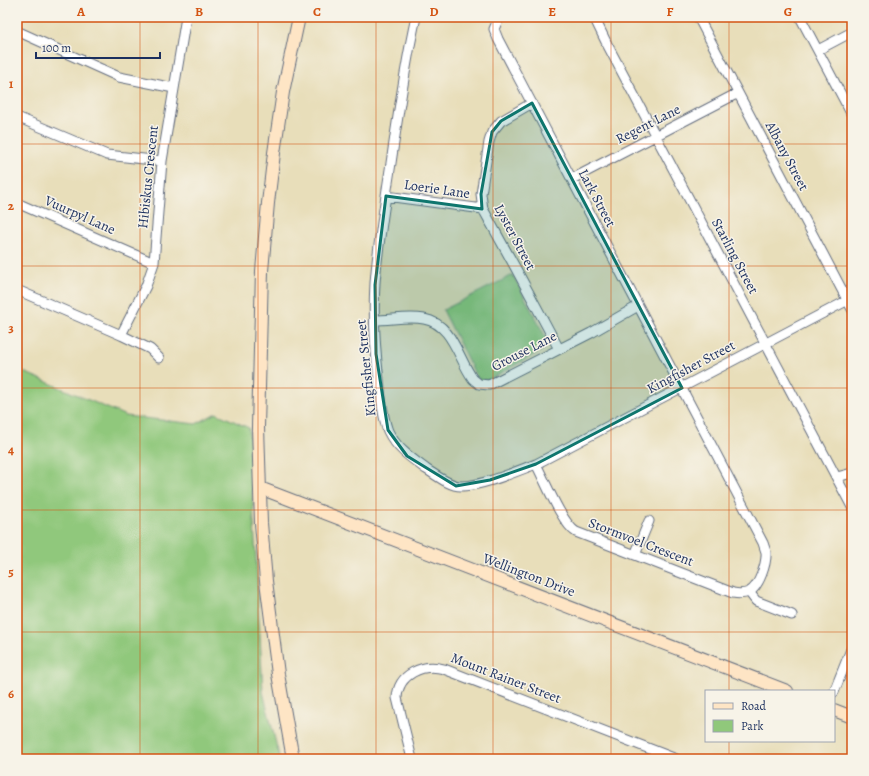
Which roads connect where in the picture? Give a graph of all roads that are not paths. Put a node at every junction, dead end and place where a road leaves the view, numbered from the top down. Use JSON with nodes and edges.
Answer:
{"nodes":[{"id":1,"x":186,"y":17,"type":"edge"},
{"id":2,"x":299,"y":17,"type":"edge"},
{"id":3,"x":416,"y":17,"type":"edge"},
{"id":4,"x":594,"y":17,"type":"edge"},
{"id":5,"x":698,"y":17,"type":"edge"},
{"id":6,"x":800,"y":17,"type":"edge"},
{"id":7,"x":498,"y":20,"type":"dead end"},
{"id":8,"x":17,"y":31,"type":"edge"},
{"id":9,"x":852,"y":32,"type":"edge"},
{"id":10,"x":818,"y":50,"type":"junction"},
{"id":11,"x":174,"y":88,"type":"junction"},
{"id":12,"x":738,"y":93,"type":"junction"},
{"id":13,"x":532,"y":103,"type":"junction"},
{"id":14,"x":852,"y":115,"type":"edge"},
{"id":15,"x":17,"y":117,"type":"edge"},
{"id":16,"x":656,"y":136,"type":"junction"},
{"id":17,"x":162,"y":162,"type":"junction"},
{"id":18,"x":572,"y":179,"type":"junction"},
{"id":19,"x":386,"y":196,"type":"junction"},
{"id":20,"x":17,"y":203,"type":"edge"},
{"id":21,"x":483,"y":209,"type":"junction"},
{"id":22,"x":154,"y":263,"type":"junction"},
{"id":23,"x":17,"y":290,"type":"edge"},
{"id":24,"x":851,"y":302,"type":"edge"},
{"id":25,"x":638,"y":306,"type":"junction"},
{"id":26,"x":375,"y":320,"type":"junction"},
{"id":27,"x":122,"y":335,"type":"junction"},
{"id":28,"x":766,"y":343,"type":"junction"},
{"id":29,"x":559,"y":349,"type":"junction"},
{"id":30,"x":159,"y":358,"type":"dead end"},
{"id":31,"x":682,"y":388,"type":"junction"},
{"id":32,"x":536,"y":464,"type":"junction"},
{"id":33,"x":852,"y":473,"type":"edge"},
{"id":34,"x":837,"y":478,"type":"junction"},
{"id":35,"x":260,"y":488,"type":"junction"},
{"id":36,"x":852,"y":507,"type":"edge"},
{"id":37,"x":649,"y":521,"type":"dead end"},
{"id":38,"x":635,"y":555,"type":"junction"},
{"id":39,"x":749,"y":592,"type":"junction"},
{"id":40,"x":792,"y":615,"type":"dead end"},
{"id":41,"x":852,"y":647,"type":"edge"},
{"id":42,"x":784,"y":690,"type":"edge"},
{"id":43,"x":835,"y":690,"type":"edge"},
{"id":44,"x":835,"y":710,"type":"edge"},
{"id":45,"x":852,"y":717,"type":"edge"},
{"id":46,"x":293,"y":759,"type":"edge"},
{"id":47,"x":412,"y":759,"type":"edge"},
{"id":48,"x":676,"y":759,"type":"edge"}],
"edges":[{"from":1,"to":11,"type":"street","name":"Hibiskus Crescent"},
{"from":2,"to":35,"type":"main road"},
{"from":3,"to":19,"type":"street","name":"Kingfisher Street"},
{"from":4,"to":16,"type":"street","name":"Starling Street"},
{"from":5,"to":12,"type":"street","name":"Albany Street"},
{"from":6,"to":10,"type":"street"},
{"from":7,"to":13,"type":"street","name":"Lark Street"},
{"from":8,"to":11,"type":"street"},
{"from":9,"to":10,"type":"street"},
{"from":10,"to":14,"type":"street"},
{"from":11,"to":17,"type":"street","name":"Hibiskus Crescent"},
{"from":12,"to":16,"type":"street","name":"Regent Lane"},
{"from":12,"to":24,"type":"street","name":"Albany Street"},
{"from":13,"to":18,"type":"street","name":"Lark Street"},
{"from":13,"to":21,"type":"street","name":"Lyster Street"},
{"from":15,"to":17,"type":"street"},
{"from":16,"to":18,"type":"street","name":"Regent Lane"},
{"from":16,"to":28,"type":"street","name":"Starling Street"},
{"from":17,"to":22,"type":"street","name":"Hibiskus Crescent"},
{"from":18,"to":25,"type":"street","name":"Lark Street"},
{"from":19,"to":21,"type":"street","name":"Loerie Lane"},
{"from":19,"to":26,"type":"street","name":"Kingfisher Street"},
{"from":20,"to":22,"type":"street","name":"Vuurpyl Lane"},
{"from":21,"to":29,"type":"street","name":"Lyster Street"},
{"from":22,"to":27,"type":"street","name":"Hibiskus Crescent"},
{"from":23,"to":27,"type":"street"},
{"from":24,"to":28,"type":"street","name":"Kingfisher Street"},
{"from":25,"to":29,"type":"street","name":"Grouse Lane"},
{"from":25,"to":31,"type":"street","name":"Lark Street"},
{"from":26,"to":29,"type":"street","name":"Grouse Lane"},
{"from":26,"to":32,"type":"street","name":"Kingfisher Street"},
{"from":27,"to":30,"type":"street"},
{"from":28,"to":31,"type":"street","name":"Kingfisher Street"},
{"from":28,"to":34,"type":"street","name":"Starling Street"},
{"from":31,"to":32,"type":"street","name":"Kingfisher Street"},
{"from":31,"to":39,"type":"street"},
{"from":32,"to":38,"type":"street","name":"Stormvoel Crescent"},
{"from":33,"to":34,"type":"street"},
{"from":34,"to":36,"type":"street","name":"Starling Street"},
{"from":35,"to":42,"type":"main road","name":"Wellington Drive"},
{"from":35,"to":46,"type":"main road"},
{"from":37,"to":38,"type":"street"},
{"from":38,"to":39,"type":"street","name":"Stormvoel Crescent"},
{"from":39,"to":40,"type":"street"},
{"from":41,"to":43,"type":"street"},
{"from":44,"to":45,"type":"main road"},
{"from":47,"to":48,"type":"street","name":"Mount Rainer Street"}]}
